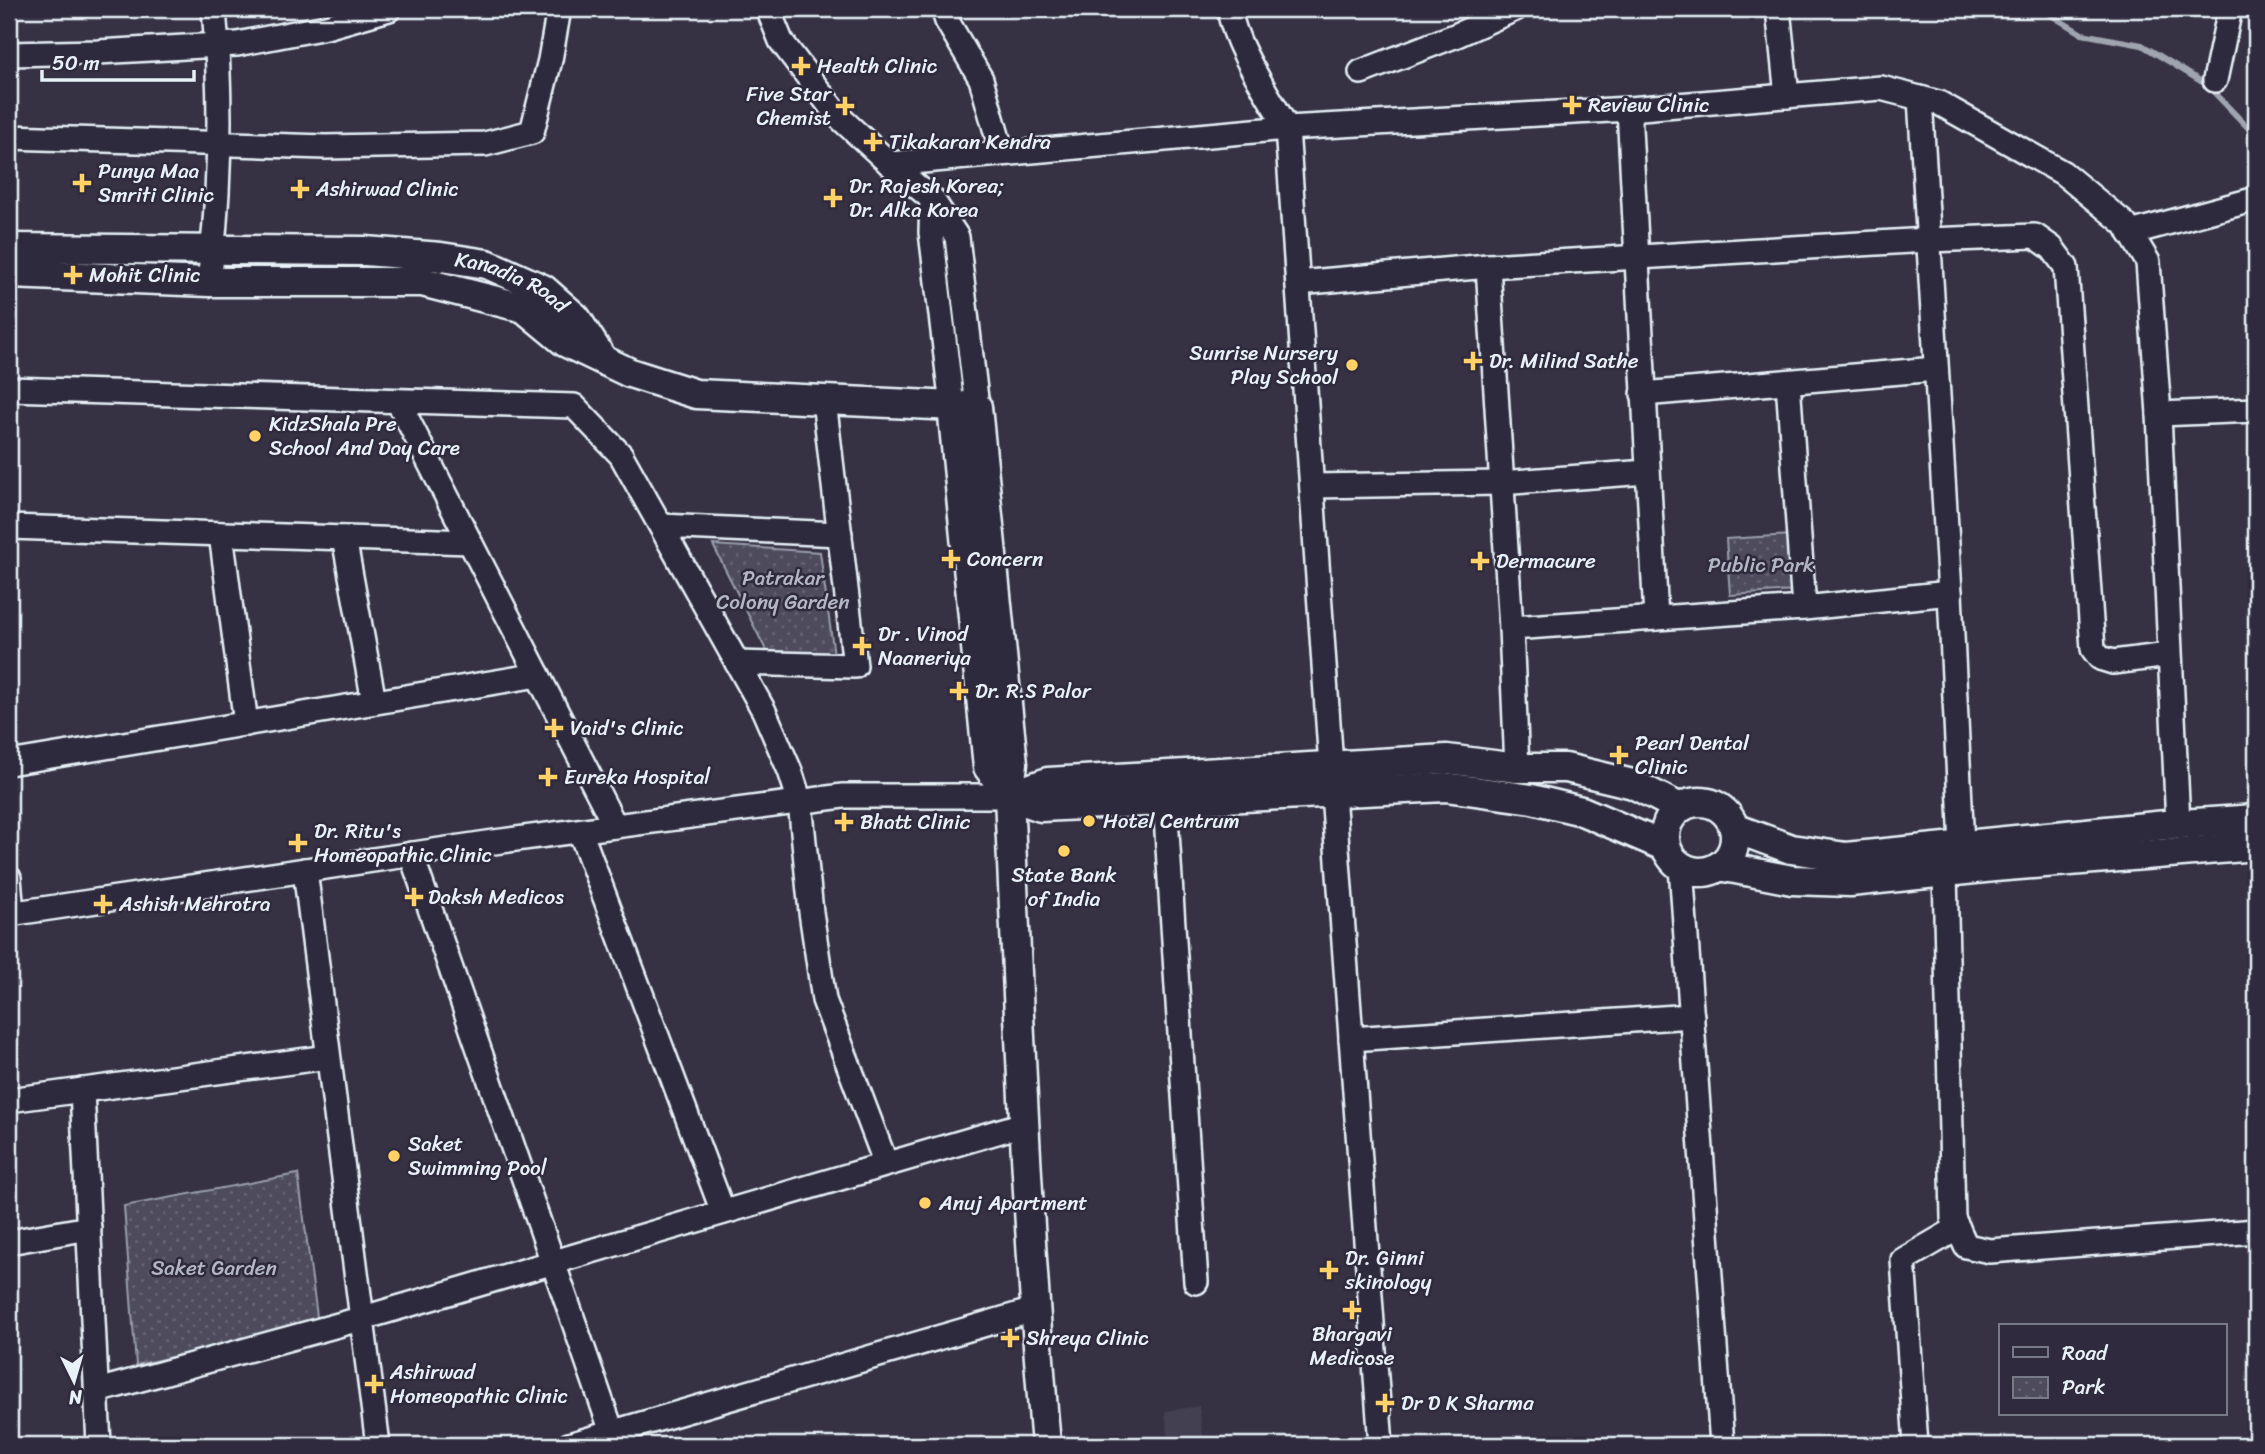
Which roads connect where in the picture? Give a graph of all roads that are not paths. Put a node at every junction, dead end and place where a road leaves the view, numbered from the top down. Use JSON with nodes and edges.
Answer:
{"nodes":[{"id":1,"x":214,"y":9,"type":"edge"},
{"id":2,"x":389,"y":9,"type":"edge"},
{"id":3,"x":559,"y":9,"type":"edge"},
{"id":4,"x":768,"y":9,"type":"edge"},
{"id":5,"x":943,"y":9,"type":"edge"},
{"id":6,"x":1229,"y":9,"type":"edge"},
{"id":7,"x":1515,"y":9,"type":"edge"},
{"id":8,"x":1778,"y":9,"type":"edge"},
{"id":9,"x":2230,"y":9,"type":"edge"},
{"id":10,"x":218,"y":46,"type":"junction"},
{"id":11,"x":9,"y":54,"type":"edge"},
{"id":12,"x":1361,"y":72,"type":"dead end"},
{"id":13,"x":2215,"y":80,"type":"dead end"},
{"id":14,"x":1787,"y":96,"type":"junction"},
{"id":15,"x":1920,"y":98,"type":"junction"},
{"id":16,"x":1629,"y":109,"type":"junction"},
{"id":17,"x":1287,"y":128,"type":"junction"},
{"id":18,"x":9,"y":137,"type":"edge"},
{"id":19,"x":218,"y":142,"type":"junction"},
{"id":20,"x":1002,"y":153,"type":"junction"},
{"id":21,"x":890,"y":164,"type":"junction"},
{"id":22,"x":2256,"y":199,"type":"edge"},
{"id":23,"x":2130,"y":233,"type":"junction"},
{"id":24,"x":1928,"y":240,"type":"junction"},
{"id":25,"x":9,"y":247,"type":"edge"},
{"id":26,"x":213,"y":251,"type":"junction"},
{"id":27,"x":1636,"y":257,"type":"junction"},
{"id":28,"x":1488,"y":266,"type":"junction"},
{"id":29,"x":9,"y":274,"type":"edge"},
{"id":30,"x":209,"y":282,"type":"junction"},
{"id":31,"x":1298,"y":283,"type":"junction"},
{"id":32,"x":603,"y":360,"type":"junction"},
{"id":33,"x":1936,"y":369,"type":"junction"},
{"id":34,"x":1788,"y":382,"type":"junction"},
{"id":35,"x":9,"y":390,"type":"edge"},
{"id":36,"x":1643,"y":394,"type":"junction"},
{"id":37,"x":824,"y":400,"type":"junction"},
{"id":38,"x":398,"y":401,"type":"junction"},
{"id":39,"x":964,"y":407,"type":"junction"},
{"id":40,"x":2256,"y":410,"type":"edge"},
{"id":41,"x":2159,"y":414,"type":"junction"},
{"id":42,"x":1647,"y":472,"type":"junction"},
{"id":43,"x":1500,"y":482,"type":"junction"},
{"id":44,"x":1312,"y":486,"type":"junction"},
{"id":45,"x":661,"y":526,"type":"junction"},
{"id":46,"x":9,"y":527,"type":"edge"},
{"id":47,"x":221,"y":534,"type":"junction"},
{"id":48,"x":840,"y":534,"type":"junction"},
{"id":49,"x":344,"y":538,"type":"junction"},
{"id":50,"x":470,"y":542,"type":"junction"},
{"id":51,"x":1950,"y":593,"type":"junction"},
{"id":52,"x":1804,"y":608,"type":"junction"},
{"id":53,"x":1656,"y":618,"type":"junction"},
{"id":54,"x":1511,"y":628,"type":"junction"},
{"id":55,"x":2169,"y":655,"type":"junction"},
{"id":56,"x":737,"y":663,"type":"junction"},
{"id":57,"x":538,"y":675,"type":"junction"},
{"id":58,"x":374,"y":702,"type":"junction"},
{"id":59,"x":246,"y":724,"type":"junction"},
{"id":60,"x":9,"y":763,"type":"edge"},
{"id":61,"x":1517,"y":768,"type":"junction"},
{"id":62,"x":1332,"y":779,"type":"junction"},
{"id":63,"x":1009,"y":796,"type":"junction"},
{"id":64,"x":1166,"y":801,"type":"junction"},
{"id":65,"x":800,"y":802,"type":"junction"},
{"id":66,"x":1680,"y":808,"type":"junction"},
{"id":67,"x":2256,"y":819,"type":"edge"},
{"id":68,"x":2178,"y":824,"type":"junction"},
{"id":69,"x":615,"y":826,"type":"junction"},
{"id":70,"x":1734,"y":828,"type":"junction"},
{"id":71,"x":580,"y":831,"type":"junction"},
{"id":72,"x":1962,"y":846,"type":"junction"},
{"id":73,"x":2256,"y":846,"type":"edge"},
{"id":74,"x":411,"y":854,"type":"junction"},
{"id":75,"x":1674,"y":857,"type":"junction"},
{"id":76,"x":1720,"y":866,"type":"junction"},
{"id":77,"x":305,"y":870,"type":"junction"},
{"id":78,"x":1945,"y":872,"type":"junction"},
{"id":79,"x":9,"y":878,"type":"edge"},
{"id":80,"x":10,"y":914,"type":"edge"},
{"id":81,"x":1692,"y":1016,"type":"junction"},
{"id":82,"x":1351,"y":1039,"type":"junction"},
{"id":83,"x":328,"y":1057,"type":"junction"},
{"id":84,"x":82,"y":1090,"type":"junction"},
{"id":85,"x":9,"y":1100,"type":"edge"},
{"id":86,"x":1024,"y":1124,"type":"junction"},
{"id":87,"x":886,"y":1164,"type":"junction"},
{"id":88,"x":723,"y":1212,"type":"junction"},
{"id":89,"x":89,"y":1228,"type":"junction"},
{"id":90,"x":1958,"y":1228,"type":"junction"},
{"id":91,"x":2256,"y":1231,"type":"edge"},
{"id":92,"x":9,"y":1242,"type":"edge"},
{"id":93,"x":552,"y":1262,"type":"junction"},
{"id":94,"x":1196,"y":1282,"type":"dead end"},
{"id":95,"x":1034,"y":1310,"type":"junction"},
{"id":96,"x":360,"y":1318,"type":"junction"},
{"id":97,"x":97,"y":1391,"type":"junction"},
{"id":98,"x":612,"y":1432,"type":"junction"},
{"id":99,"x":99,"y":1445,"type":"edge"},
{"id":100,"x":378,"y":1445,"type":"edge"},
{"id":101,"x":569,"y":1445,"type":"edge"},
{"id":102,"x":1046,"y":1445,"type":"edge"},
{"id":103,"x":1381,"y":1445,"type":"edge"},
{"id":104,"x":1722,"y":1445,"type":"edge"},
{"id":105,"x":1916,"y":1445,"type":"edge"}],
"edges":[{"from":1,"to":10,"type":"street"},
{"from":2,"to":10,"type":"street"},
{"from":3,"to":19,"type":"street"},
{"from":4,"to":21,"type":"street"},
{"from":5,"to":20,"type":"street"},
{"from":6,"to":17,"type":"street"},
{"from":7,"to":12,"type":"street"},
{"from":8,"to":14,"type":"street"},
{"from":9,"to":13,"type":"street"},
{"from":10,"to":11,"type":"street"},
{"from":10,"to":19,"type":"street"},
{"from":14,"to":15,"type":"street"},
{"from":14,"to":16,"type":"street"},
{"from":15,"to":23,"type":"street"},
{"from":15,"to":24,"type":"street"},
{"from":16,"to":17,"type":"street"},
{"from":16,"to":27,"type":"street"},
{"from":17,"to":20,"type":"street"},
{"from":17,"to":31,"type":"street"},
{"from":18,"to":19,"type":"street"},
{"from":19,"to":26,"type":"street"},
{"from":20,"to":21,"type":"street"},
{"from":21,"to":39,"type":"street"},
{"from":22,"to":23,"type":"street"},
{"from":23,"to":41,"type":"street"},
{"from":24,"to":27,"type":"street"},
{"from":24,"to":33,"type":"street"},
{"from":24,"to":55,"type":"street"},
{"from":25,"to":26,"type":"main road","name":"Kanadia Road"},
{"from":26,"to":30,"type":"street"},
{"from":26,"to":32,"type":"main road","name":"Kanadia Road"},
{"from":27,"to":28,"type":"street"},
{"from":27,"to":36,"type":"street"},
{"from":28,"to":31,"type":"street"},
{"from":28,"to":43,"type":"street"},
{"from":29,"to":30,"type":"main road"},
{"from":30,"to":32,"type":"main road"},
{"from":31,"to":44,"type":"street"},
{"from":32,"to":37,"type":"main road"},
{"from":33,"to":34,"type":"street"},
{"from":33,"to":51,"type":"street"},
{"from":34,"to":36,"type":"street"},
{"from":34,"to":52,"type":"street"},
{"from":35,"to":38,"type":"street"},
{"from":36,"to":42,"type":"street"},
{"from":37,"to":39,"type":"main road"},
{"from":37,"to":48,"type":"street"},
{"from":38,"to":45,"type":"street"},
{"from":38,"to":50,"type":"street"},
{"from":39,"to":63,"type":"main road"},
{"from":40,"to":41,"type":"street"},
{"from":41,"to":55,"type":"street"},
{"from":42,"to":43,"type":"street"},
{"from":42,"to":53,"type":"street"},
{"from":43,"to":44,"type":"street"},
{"from":43,"to":54,"type":"street"},
{"from":44,"to":62,"type":"street"},
{"from":45,"to":48,"type":"street"},
{"from":45,"to":56,"type":"street"},
{"from":46,"to":47,"type":"street"},
{"from":47,"to":49,"type":"street"},
{"from":47,"to":59,"type":"street"},
{"from":48,"to":56,"type":"street"},
{"from":49,"to":50,"type":"street"},
{"from":49,"to":58,"type":"street"},
{"from":50,"to":57,"type":"street"},
{"from":51,"to":52,"type":"street"},
{"from":51,"to":72,"type":"street"},
{"from":52,"to":53,"type":"street"},
{"from":53,"to":54,"type":"street"},
{"from":54,"to":61,"type":"street"},
{"from":55,"to":68,"type":"street"},
{"from":56,"to":65,"type":"street"},
{"from":57,"to":58,"type":"street"},
{"from":57,"to":69,"type":"street"},
{"from":58,"to":59,"type":"street"},
{"from":59,"to":60,"type":"street"},
{"from":61,"to":62,"type":"main road"},
{"from":61,"to":66,"type":"main road"},
{"from":62,"to":63,"type":"main road"},
{"from":62,"to":64,"type":"main road"},
{"from":62,"to":75,"type":"main road"},
{"from":62,"to":82,"type":"street"},
{"from":63,"to":64,"type":"main road"},
{"from":63,"to":65,"type":"street"},
{"from":63,"to":86,"type":"main road"},
{"from":64,"to":94,"type":"street"},
{"from":65,"to":69,"type":"street"},
{"from":65,"to":87,"type":"street"},
{"from":66,"to":70,"type":"main road"},
{"from":66,"to":75,"type":"main road"},
{"from":67,"to":68,"type":"main road"},
{"from":68,"to":72,"type":"main road"},
{"from":69,"to":71,"type":"street"},
{"from":70,"to":72,"type":"main road"},
{"from":70,"to":76,"type":"main road"},
{"from":71,"to":74,"type":"street"},
{"from":71,"to":88,"type":"street"},
{"from":73,"to":78,"type":"main road"},
{"from":74,"to":77,"type":"street"},
{"from":74,"to":93,"type":"street"},
{"from":75,"to":76,"type":"main road"},
{"from":75,"to":81,"type":"street"},
{"from":76,"to":78,"type":"main road"},
{"from":77,"to":80,"type":"street"},
{"from":77,"to":83,"type":"street"},
{"from":78,"to":90,"type":"street"},
{"from":79,"to":80,"type":"street"},
{"from":81,"to":82,"type":"street"},
{"from":81,"to":104,"type":"street"},
{"from":82,"to":103,"type":"street"},
{"from":83,"to":84,"type":"street"},
{"from":83,"to":96,"type":"street"},
{"from":84,"to":85,"type":"street"},
{"from":84,"to":89,"type":"street"},
{"from":86,"to":87,"type":"street"},
{"from":86,"to":95,"type":"main road"},
{"from":87,"to":88,"type":"street"},
{"from":88,"to":93,"type":"street"},
{"from":89,"to":92,"type":"street"},
{"from":89,"to":97,"type":"street"},
{"from":90,"to":91,"type":"street"},
{"from":90,"to":105,"type":"street"},
{"from":93,"to":96,"type":"street"},
{"from":93,"to":98,"type":"street"},
{"from":95,"to":98,"type":"street"},
{"from":95,"to":102,"type":"main road"},
{"from":96,"to":97,"type":"street"},
{"from":96,"to":100,"type":"street"},
{"from":97,"to":99,"type":"street"},
{"from":98,"to":101,"type":"street"}]}
